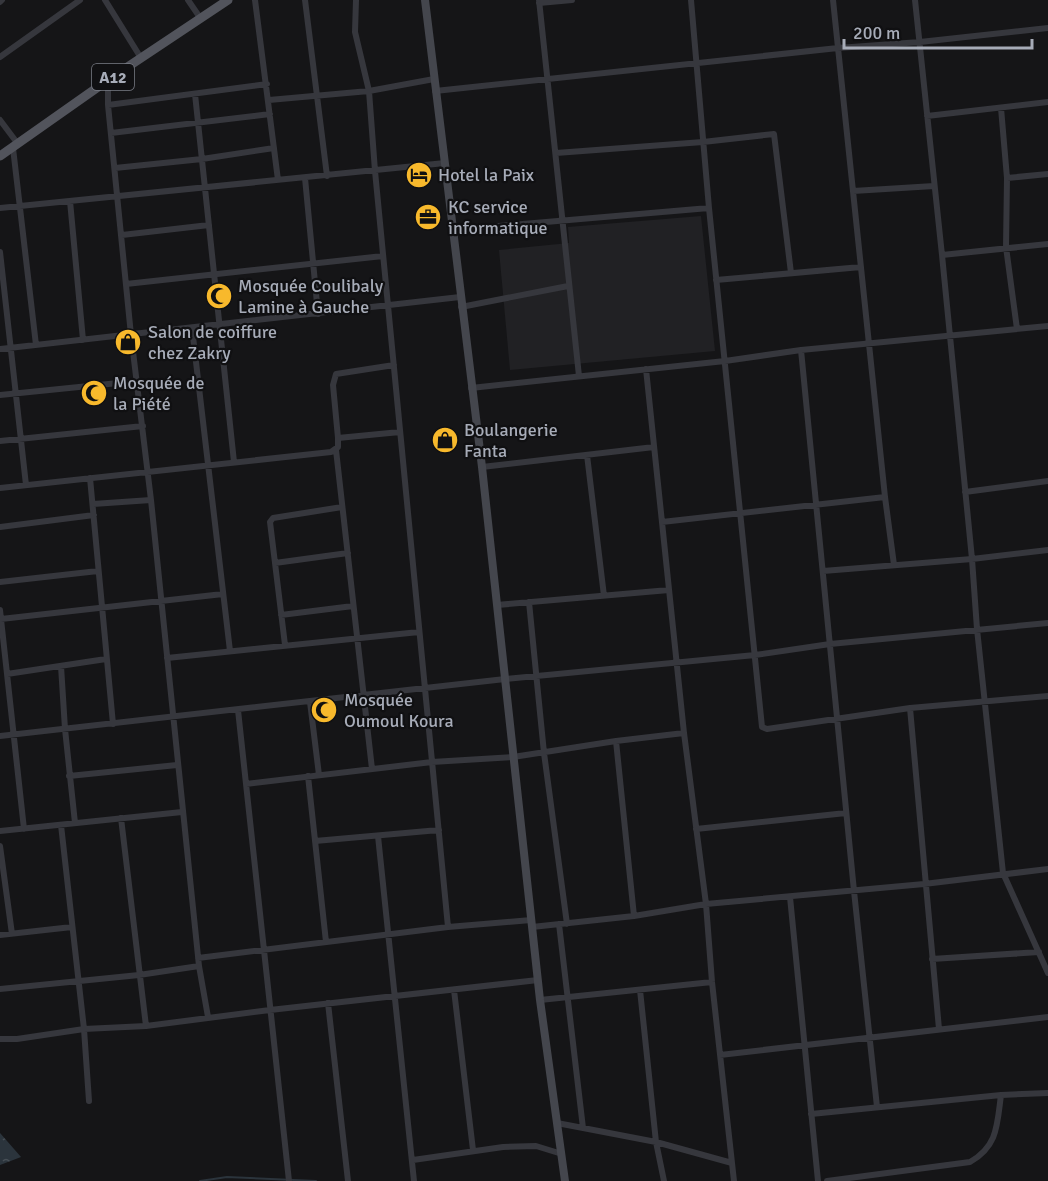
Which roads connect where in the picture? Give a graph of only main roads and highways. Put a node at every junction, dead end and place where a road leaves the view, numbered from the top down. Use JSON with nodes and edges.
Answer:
{"nodes":[{"id":1,"x":228,"y":0,"type":"edge"},
{"id":2,"x":0,"y":156,"type":"edge"}],
"edges":[{"from":1,"to":2,"type":"main road","number":"A12"}]}
